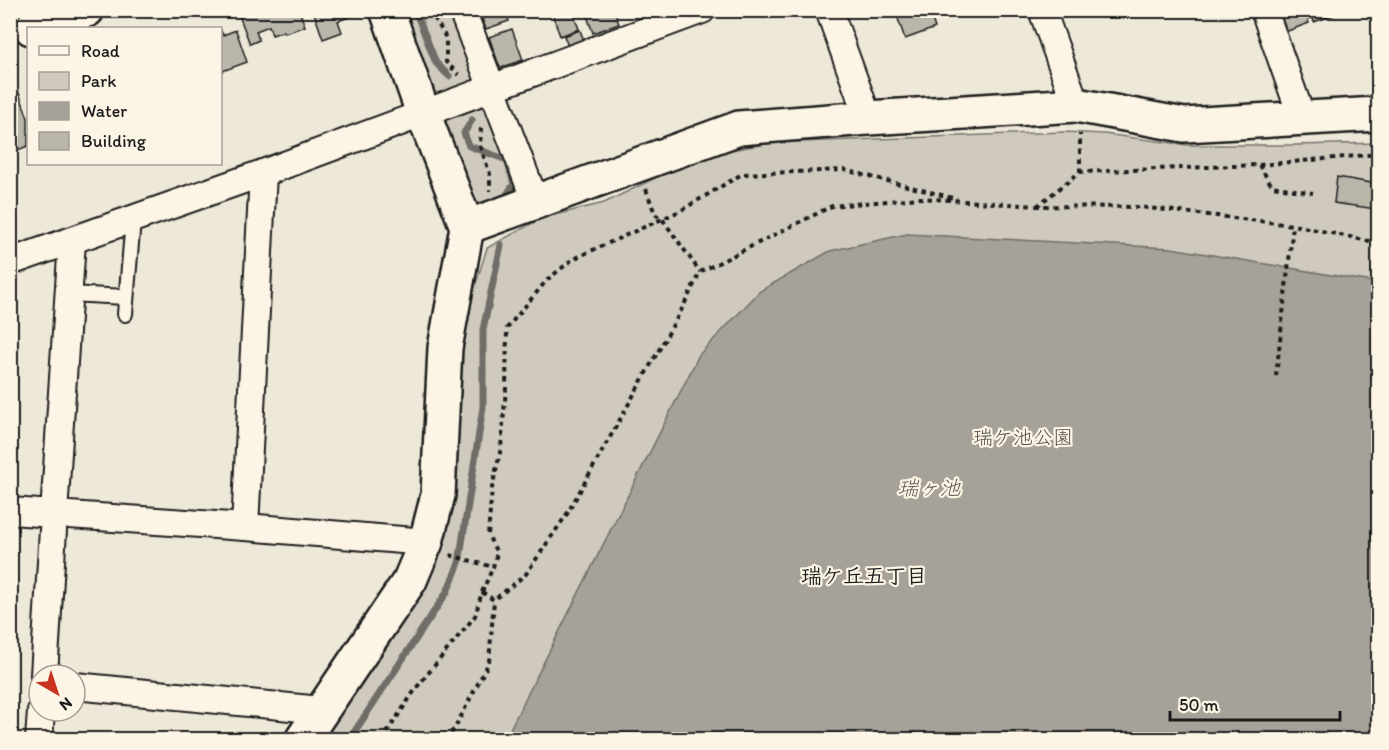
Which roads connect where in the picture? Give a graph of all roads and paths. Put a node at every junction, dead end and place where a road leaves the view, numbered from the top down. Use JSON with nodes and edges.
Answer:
{"nodes":[{"id":1,"x":87,"y":10,"type":"edge"},
{"id":2,"x":387,"y":10,"type":"edge"},
{"id":3,"x":462,"y":10,"type":"edge"},
{"id":4,"x":702,"y":10,"type":"edge"},
{"id":5,"x":829,"y":10,"type":"edge"},
{"id":6,"x":1042,"y":10,"type":"edge"},
{"id":7,"x":1264,"y":10,"type":"edge"},
{"id":8,"x":36,"y":27,"type":"edge"},
{"id":9,"x":27,"y":30,"type":"edge"},
{"id":10,"x":10,"y":35,"type":"edge"},
{"id":11,"x":491,"y":88,"type":"junction"},
{"id":12,"x":1076,"y":105,"type":"junction"},
{"id":13,"x":423,"y":113,"type":"junction"},
{"id":14,"x":1378,"y":114,"type":"edge"},
{"id":15,"x":868,"y":118,"type":"junction"},
{"id":16,"x":1302,"y":118,"type":"junction"},
{"id":17,"x":1378,"y":154,"type":"edge"},
{"id":18,"x":1259,"y":165,"type":"junction"},
{"id":19,"x":638,"y":166,"type":"junction"},
{"id":20,"x":1080,"y":172,"type":"junction"},
{"id":21,"x":263,"y":173,"type":"junction"},
{"id":22,"x":1313,"y":193,"type":"dead end"},
{"id":23,"x":967,"y":201,"type":"junction"},
{"id":24,"x":536,"y":203,"type":"junction"},
{"id":25,"x":1037,"y":206,"type":"junction"},
{"id":26,"x":133,"y":220,"type":"junction"},
{"id":27,"x":663,"y":220,"type":"junction"},
{"id":28,"x":1293,"y":225,"type":"junction"},
{"id":29,"x":467,"y":227,"type":"junction"},
{"id":30,"x":72,"y":242,"type":"junction"},
{"id":31,"x":1378,"y":243,"type":"edge"},
{"id":32,"x":10,"y":262,"type":"edge"},
{"id":33,"x":700,"y":272,"type":"junction"},
{"id":34,"x":69,"y":294,"type":"junction"},
{"id":35,"x":126,"y":297,"type":"junction"},
{"id":36,"x":125,"y":314,"type":"dead end"},
{"id":37,"x":1276,"y":376,"type":"dead end"},
{"id":38,"x":10,"y":511,"type":"edge"},
{"id":39,"x":54,"y":514,"type":"junction"},
{"id":40,"x":245,"y":527,"type":"junction"},
{"id":41,"x":424,"y":544,"type":"junction"},
{"id":42,"x":493,"y":567,"type":"junction"},
{"id":43,"x":482,"y":592,"type":"junction"},
{"id":44,"x":494,"y":600,"type":"junction"},
{"id":45,"x":45,"y":663,"type":"edge"},
{"id":46,"x":87,"y":688,"type":"edge"},
{"id":47,"x":321,"y":710,"type":"junction"},
{"id":48,"x":40,"y":723,"type":"edge"},
{"id":49,"x":39,"y":740,"type":"edge"},
{"id":50,"x":302,"y":740,"type":"edge"},
{"id":51,"x":382,"y":740,"type":"edge"},
{"id":52,"x":444,"y":740,"type":"edge"}],
"edges":[{"from":1,"to":8,"type":"street"},
{"from":2,"to":13,"type":"street"},
{"from":3,"to":11,"type":"street"},
{"from":4,"to":11,"type":"street"},
{"from":5,"to":15,"type":"street"},
{"from":6,"to":12,"type":"street"},
{"from":7,"to":16,"type":"street"},
{"from":9,"to":10,"type":"street"},
{"from":11,"to":13,"type":"street"},
{"from":11,"to":24,"type":"street"},
{"from":12,"to":15,"type":"street"},
{"from":12,"to":16,"type":"street"},
{"from":12,"to":20,"type":"path"},
{"from":13,"to":21,"type":"street"},
{"from":13,"to":29,"type":"street"},
{"from":14,"to":16,"type":"street"},
{"from":15,"to":19,"type":"street"},
{"from":17,"to":18,"type":"path"},
{"from":18,"to":20,"type":"path"},
{"from":18,"to":22,"type":"path"},
{"from":19,"to":24,"type":"street"},
{"from":19,"to":27,"type":"path"},
{"from":20,"to":25,"type":"path"},
{"from":21,"to":26,"type":"street"},
{"from":21,"to":40,"type":"street"},
{"from":23,"to":25,"type":"path"},
{"from":23,"to":27,"type":"path"},
{"from":23,"to":33,"type":"path"},
{"from":24,"to":29,"type":"street"},
{"from":25,"to":28,"type":"path"},
{"from":26,"to":30,"type":"street"},
{"from":26,"to":35,"type":"lane"},
{"from":27,"to":33,"type":"path"},
{"from":27,"to":42,"type":"path"},
{"from":28,"to":31,"type":"path"},
{"from":28,"to":37,"type":"path"},
{"from":29,"to":41,"type":"street"},
{"from":30,"to":32,"type":"street"},
{"from":30,"to":34,"type":"street"},
{"from":33,"to":44,"type":"path"},
{"from":34,"to":35,"type":"lane"},
{"from":34,"to":39,"type":"street"},
{"from":35,"to":36,"type":"lane"},
{"from":38,"to":39,"type":"street"},
{"from":39,"to":40,"type":"street"},
{"from":39,"to":45,"type":"street"},
{"from":40,"to":41,"type":"street"},
{"from":41,"to":42,"type":"path"},
{"from":41,"to":47,"type":"street"},
{"from":42,"to":43,"type":"path"},
{"from":43,"to":44,"type":"path"},
{"from":43,"to":51,"type":"path"},
{"from":44,"to":52,"type":"path"},
{"from":46,"to":47,"type":"street"},
{"from":47,"to":50,"type":"street"},
{"from":48,"to":49,"type":"street"}]}
